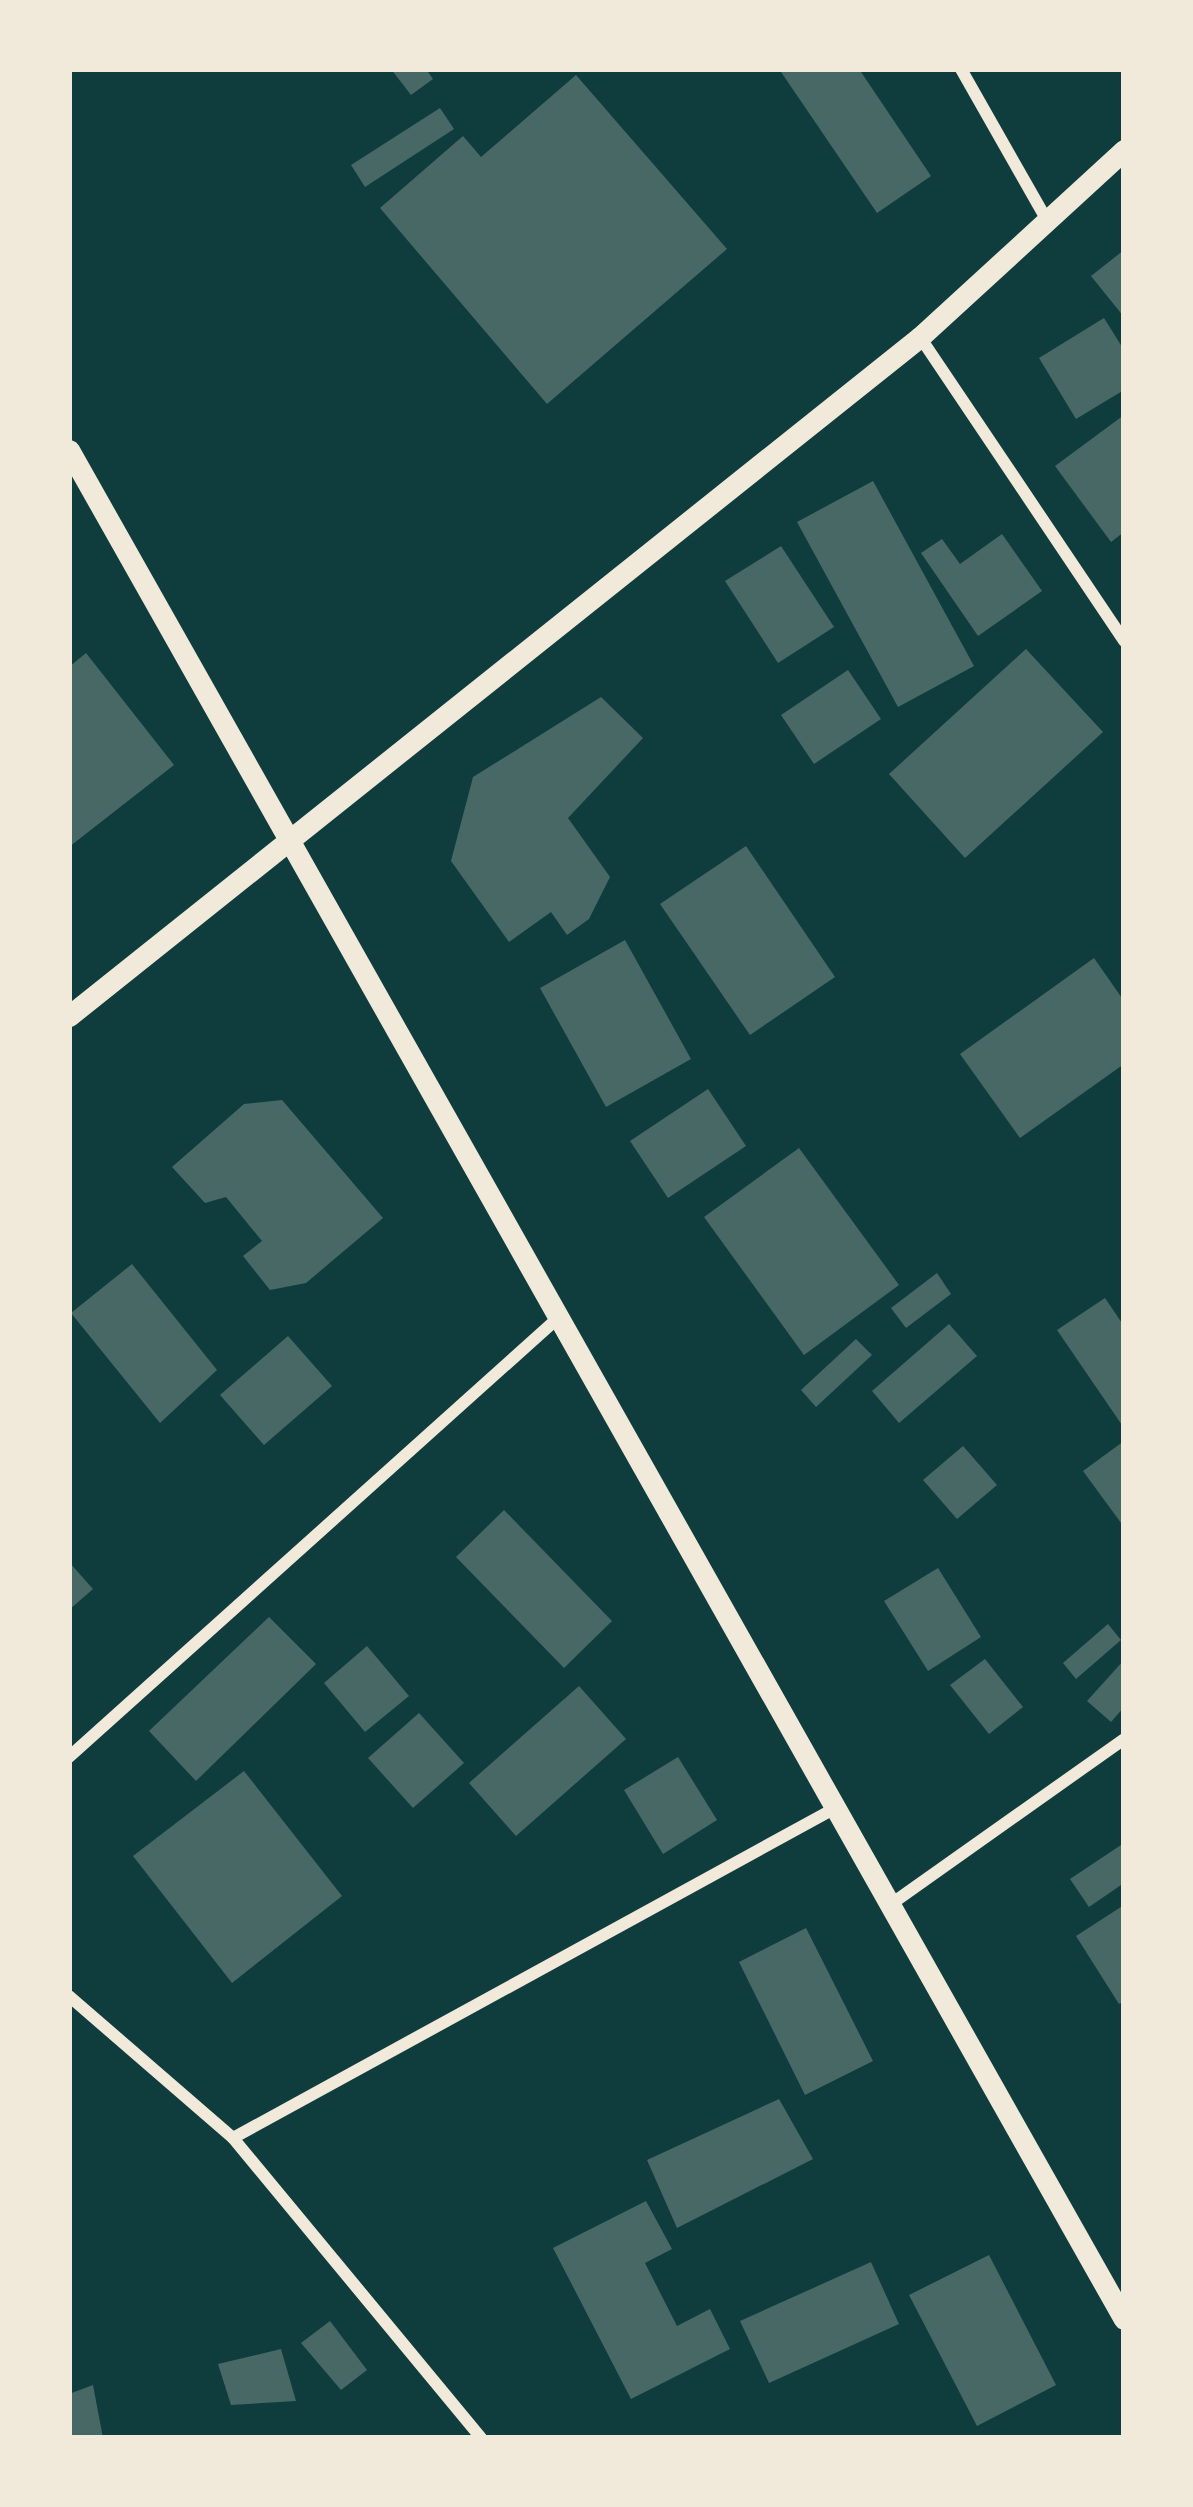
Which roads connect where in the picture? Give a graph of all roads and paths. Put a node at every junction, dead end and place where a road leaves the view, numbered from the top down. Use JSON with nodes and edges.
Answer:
{"nodes":[{"id":1,"x":961,"y":69,"type":"edge"},
{"id":2,"x":1124,"y":150,"type":"edge"},
{"id":3,"x":1044,"y":214,"type":"junction"},
{"id":4,"x":920,"y":337,"type":"junction"},
{"id":5,"x":69,"y":450,"type":"edge"},
{"id":6,"x":1124,"y":641,"type":"edge"},
{"id":7,"x":292,"y":831,"type":"junction"},
{"id":8,"x":69,"y":1016,"type":"edge"},
{"id":9,"x":564,"y":1312,"type":"junction"},
{"id":10,"x":1124,"y":1739,"type":"edge"},
{"id":11,"x":69,"y":1757,"type":"edge"},
{"id":12,"x":838,"y":1806,"type":"junction"},
{"id":13,"x":894,"y":1902,"type":"junction"},
{"id":14,"x":69,"y":1996,"type":"edge"},
{"id":15,"x":232,"y":2138,"type":"junction"},
{"id":16,"x":1124,"y":2318,"type":"edge"},
{"id":17,"x":481,"y":2438,"type":"edge"}],
"edges":[{"from":1,"to":3,"type":"street"},
{"from":2,"to":3,"type":"street"},
{"from":3,"to":4,"type":"street"},
{"from":4,"to":6,"type":"street"},
{"from":4,"to":7,"type":"street"},
{"from":5,"to":7,"type":"street"},
{"from":7,"to":8,"type":"street"},
{"from":7,"to":9,"type":"street"},
{"from":9,"to":11,"type":"street"},
{"from":9,"to":12,"type":"street"},
{"from":10,"to":13,"type":"street"},
{"from":12,"to":13,"type":"street"},
{"from":12,"to":15,"type":"street"},
{"from":13,"to":16,"type":"street"},
{"from":14,"to":15,"type":"street"},
{"from":15,"to":17,"type":"street"}]}
